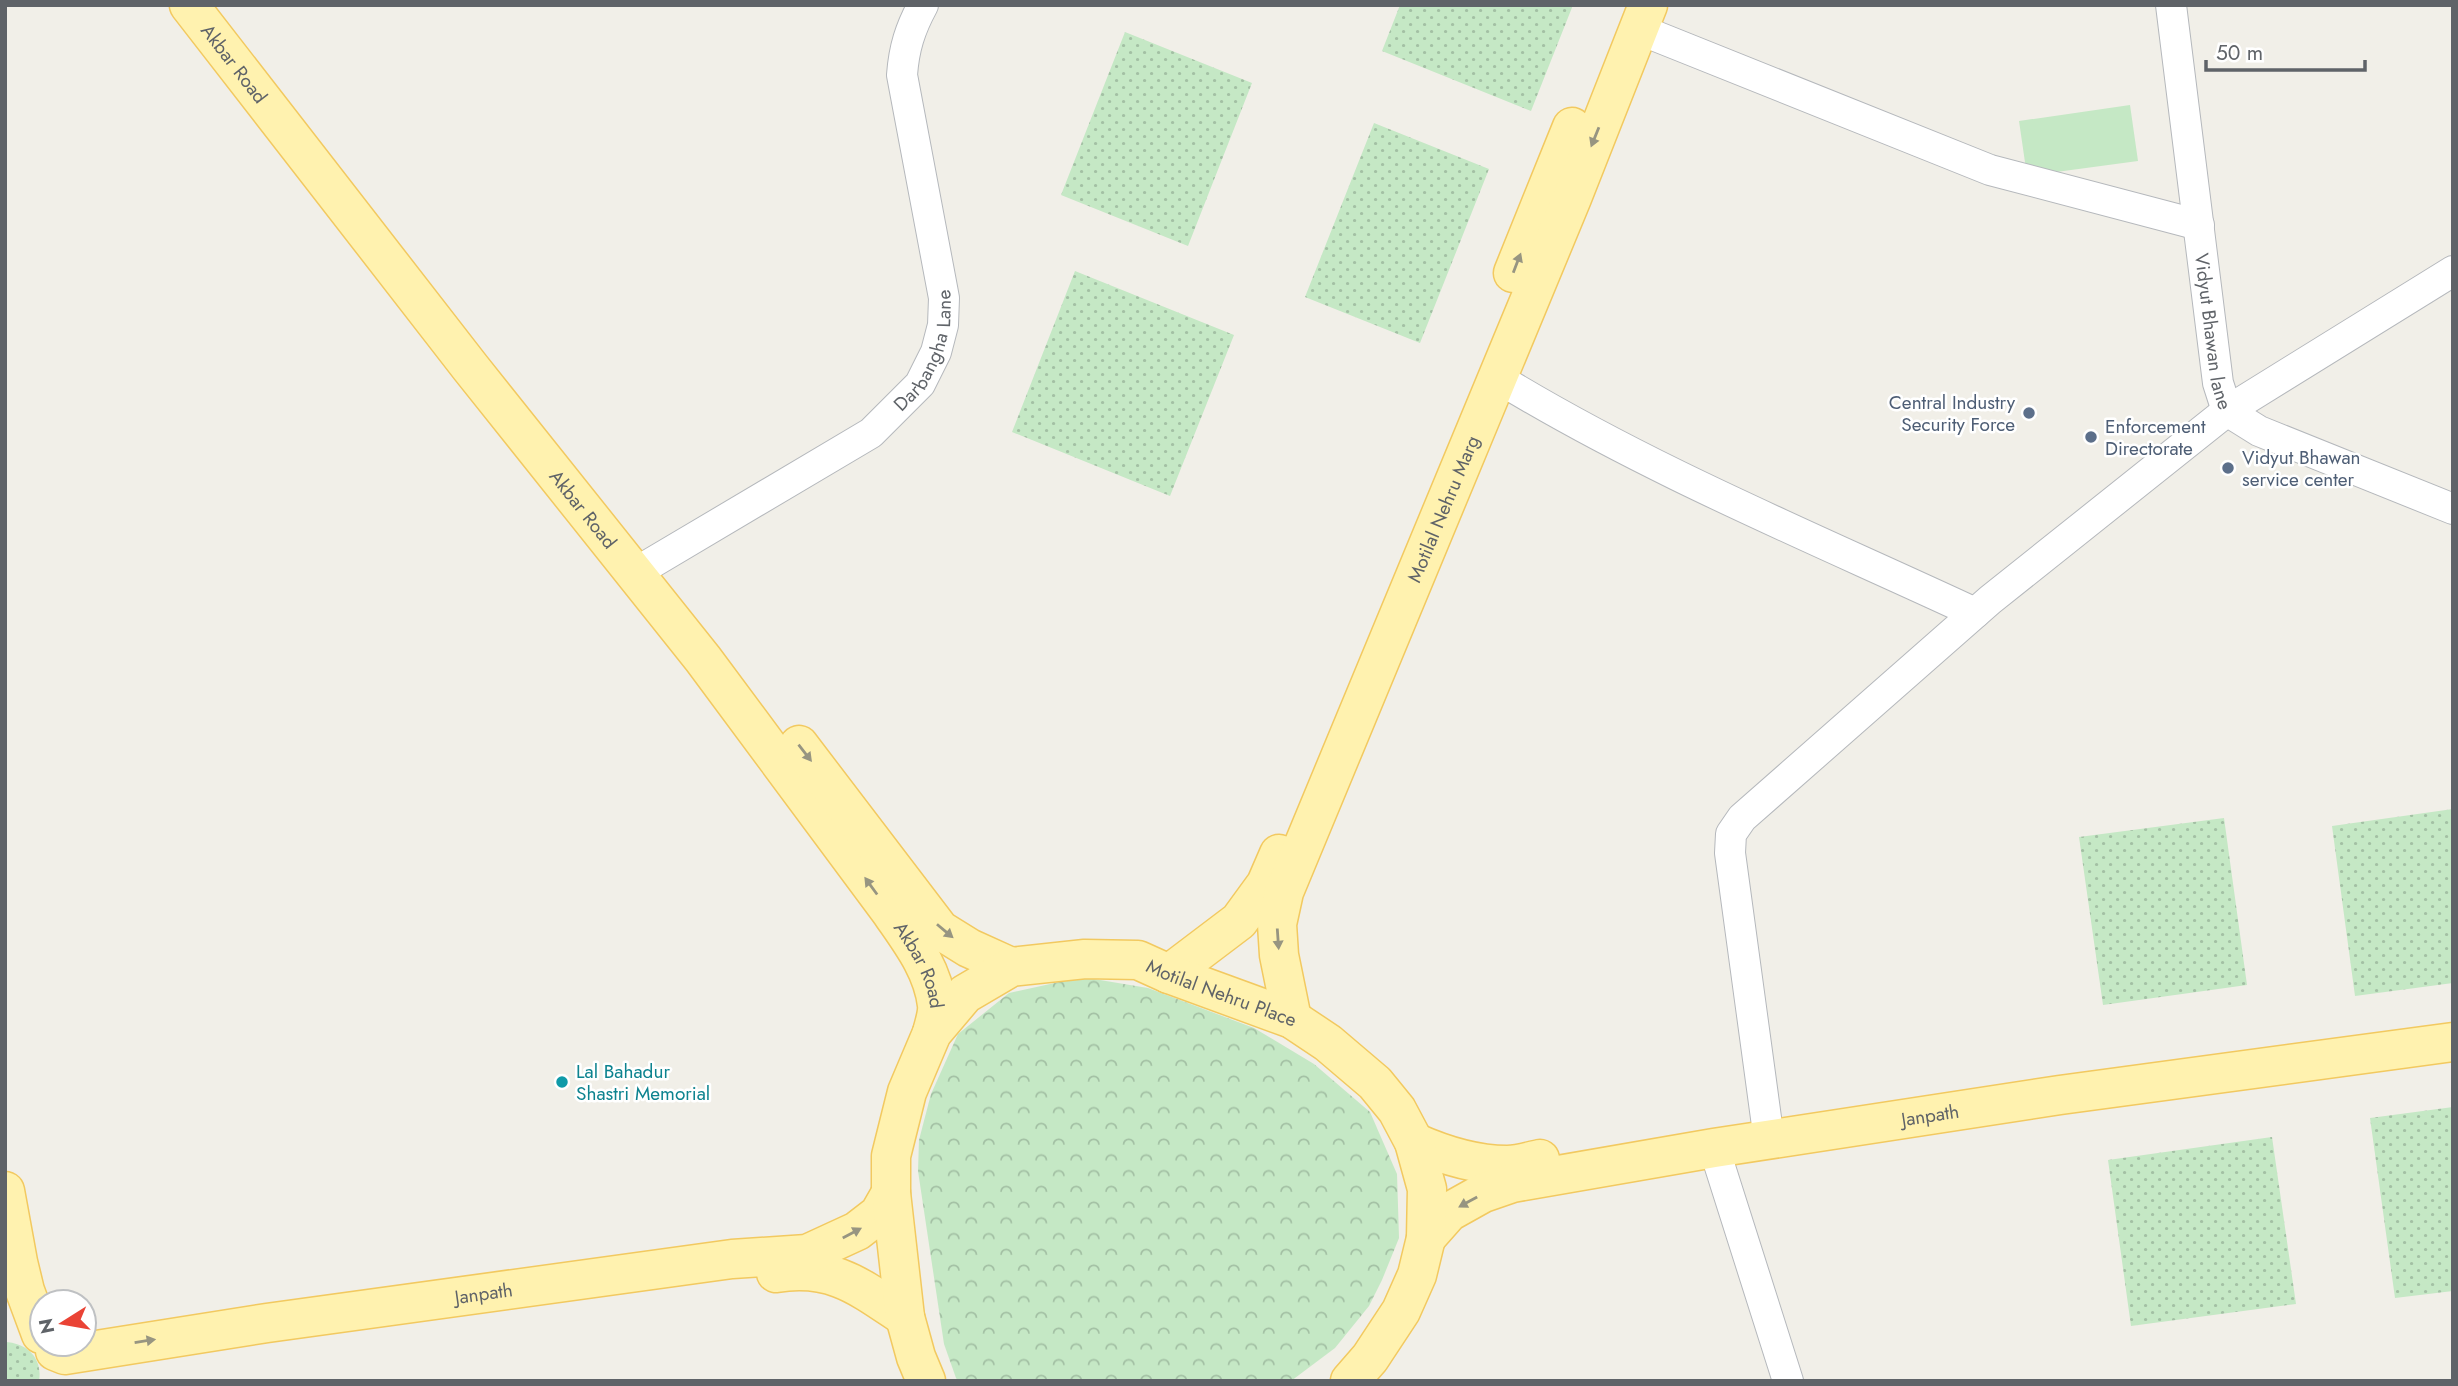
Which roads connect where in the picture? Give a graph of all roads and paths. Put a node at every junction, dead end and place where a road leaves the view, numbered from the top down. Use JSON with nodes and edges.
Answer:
{"nodes":[{"id":1,"x":189,"y":5,"type":"edge"},
{"id":2,"x":218,"y":5,"type":"edge"},
{"id":3,"x":923,"y":5,"type":"edge"},
{"id":4,"x":2171,"y":5,"type":"edge"},
{"id":5,"x":1636,"y":13,"type":"edge"},
{"id":6,"x":2199,"y":225,"type":"junction"},
{"id":7,"x":2453,"y":271,"type":"edge"},
{"id":8,"x":1496,"y":377,"type":"junction"},
{"id":9,"x":2227,"y":411,"type":"junction"},
{"id":10,"x":2453,"y":509,"type":"edge"},
{"id":11,"x":650,"y":564,"type":"junction"},
{"id":12,"x":1975,"y":613,"type":"junction"},
{"id":13,"x":1011,"y":967,"type":"junction"},
{"id":14,"x":1169,"y":974,"type":"junction"},
{"id":15,"x":1292,"y":1018,"type":"junction"},
{"id":16,"x":2453,"y":1026,"type":"edge"},
{"id":17,"x":932,"y":1033,"type":"junction"},
{"id":18,"x":2453,"y":1042,"type":"edge"},
{"id":19,"x":1767,"y":1128,"type":"junction"},
{"id":20,"x":1414,"y":1142,"type":"junction"},
{"id":21,"x":1714,"y":1148,"type":"junction"},
{"id":22,"x":5,"y":1191,"type":"edge"},
{"id":23,"x":891,"y":1193,"type":"junction"},
{"id":24,"x":1426,"y":1238,"type":"junction"},
{"id":25,"x":28,"y":1298,"type":"edge"},
{"id":26,"x":905,"y":1317,"type":"junction"},
{"id":27,"x":5,"y":1322,"type":"edge"},
{"id":28,"x":28,"y":1331,"type":"edge"},
{"id":29,"x":98,"y":1350,"type":"edge"},
{"id":30,"x":64,"y":1358,"type":"edge"},
{"id":31,"x":926,"y":1381,"type":"edge"},
{"id":32,"x":1350,"y":1381,"type":"edge"},
{"id":33,"x":1788,"y":1381,"type":"edge"}],
"edges":[{"from":17,"to":1,"type":"main road","name":"Akbar Road","one_way":true},
{"from":2,"to":11,"type":"main road","name":"Akbar Road"},
{"from":3,"to":11,"type":"street","name":"Darbangha Lane"},
{"from":4,"to":6,"type":"street","name":"Vidyut Bhawan lane"},
{"from":5,"to":6,"type":"street"},
{"from":5,"to":8,"type":"main road","name":"Motilal Nehru Marg","one_way":true},
{"from":14,"to":5,"type":"main road","name":"Motilal Nehru Marg","one_way":true},
{"from":6,"to":9,"type":"street","name":"Vidyut Bhawan lane"},
{"from":7,"to":9,"type":"street"},
{"from":8,"to":12,"type":"street"},
{"from":8,"to":15,"type":"main road","name":"Motilal Nehru Marg","one_way":true},
{"from":9,"to":10,"type":"street","name":"Vidyut Bhawan lane"},
{"from":9,"to":12,"type":"street"},
{"from":11,"to":13,"type":"main road","name":"Akbar Road","one_way":true},
{"from":12,"to":19,"type":"street"},
{"from":13,"to":14,"type":"main road","name":"Motilal Nehru Place"},
{"from":13,"to":17,"type":"main road","name":"Motilal Nehru Place"},
{"from":14,"to":15,"type":"main road","name":"Motilal Nehru Place"},
{"from":15,"to":20,"type":"main road","name":"Motilal Nehru Place"},
{"from":16,"to":19,"type":"main road","name":"Janpath"},
{"from":17,"to":23,"type":"main road","name":"Motilal Nehru Place"},
{"from":18,"to":19,"type":"main road","name":"Janpath"},
{"from":19,"to":20,"type":"main road","name":"Janpath"},
{"from":19,"to":21,"type":"main road","name":"Janpath"},
{"from":20,"to":24,"type":"main road","name":"Motilal Nehru Place"},
{"from":21,"to":24,"type":"main road","name":"Janpath","one_way":true},
{"from":21,"to":33,"type":"street"},
{"from":22,"to":25,"type":"main road"},
{"from":23,"to":26,"type":"main road","name":"Motilal Nehru Place"},
{"from":29,"to":23,"type":"main road","name":"Janpath","one_way":true},
{"from":24,"to":32,"type":"main road","name":"Motilal Nehru Place"},
{"from":26,"to":30,"type":"main road","name":"Janpath"},
{"from":26,"to":31,"type":"main road","name":"Motilal Nehru Place"},
{"from":27,"to":28,"type":"main road"}]}
